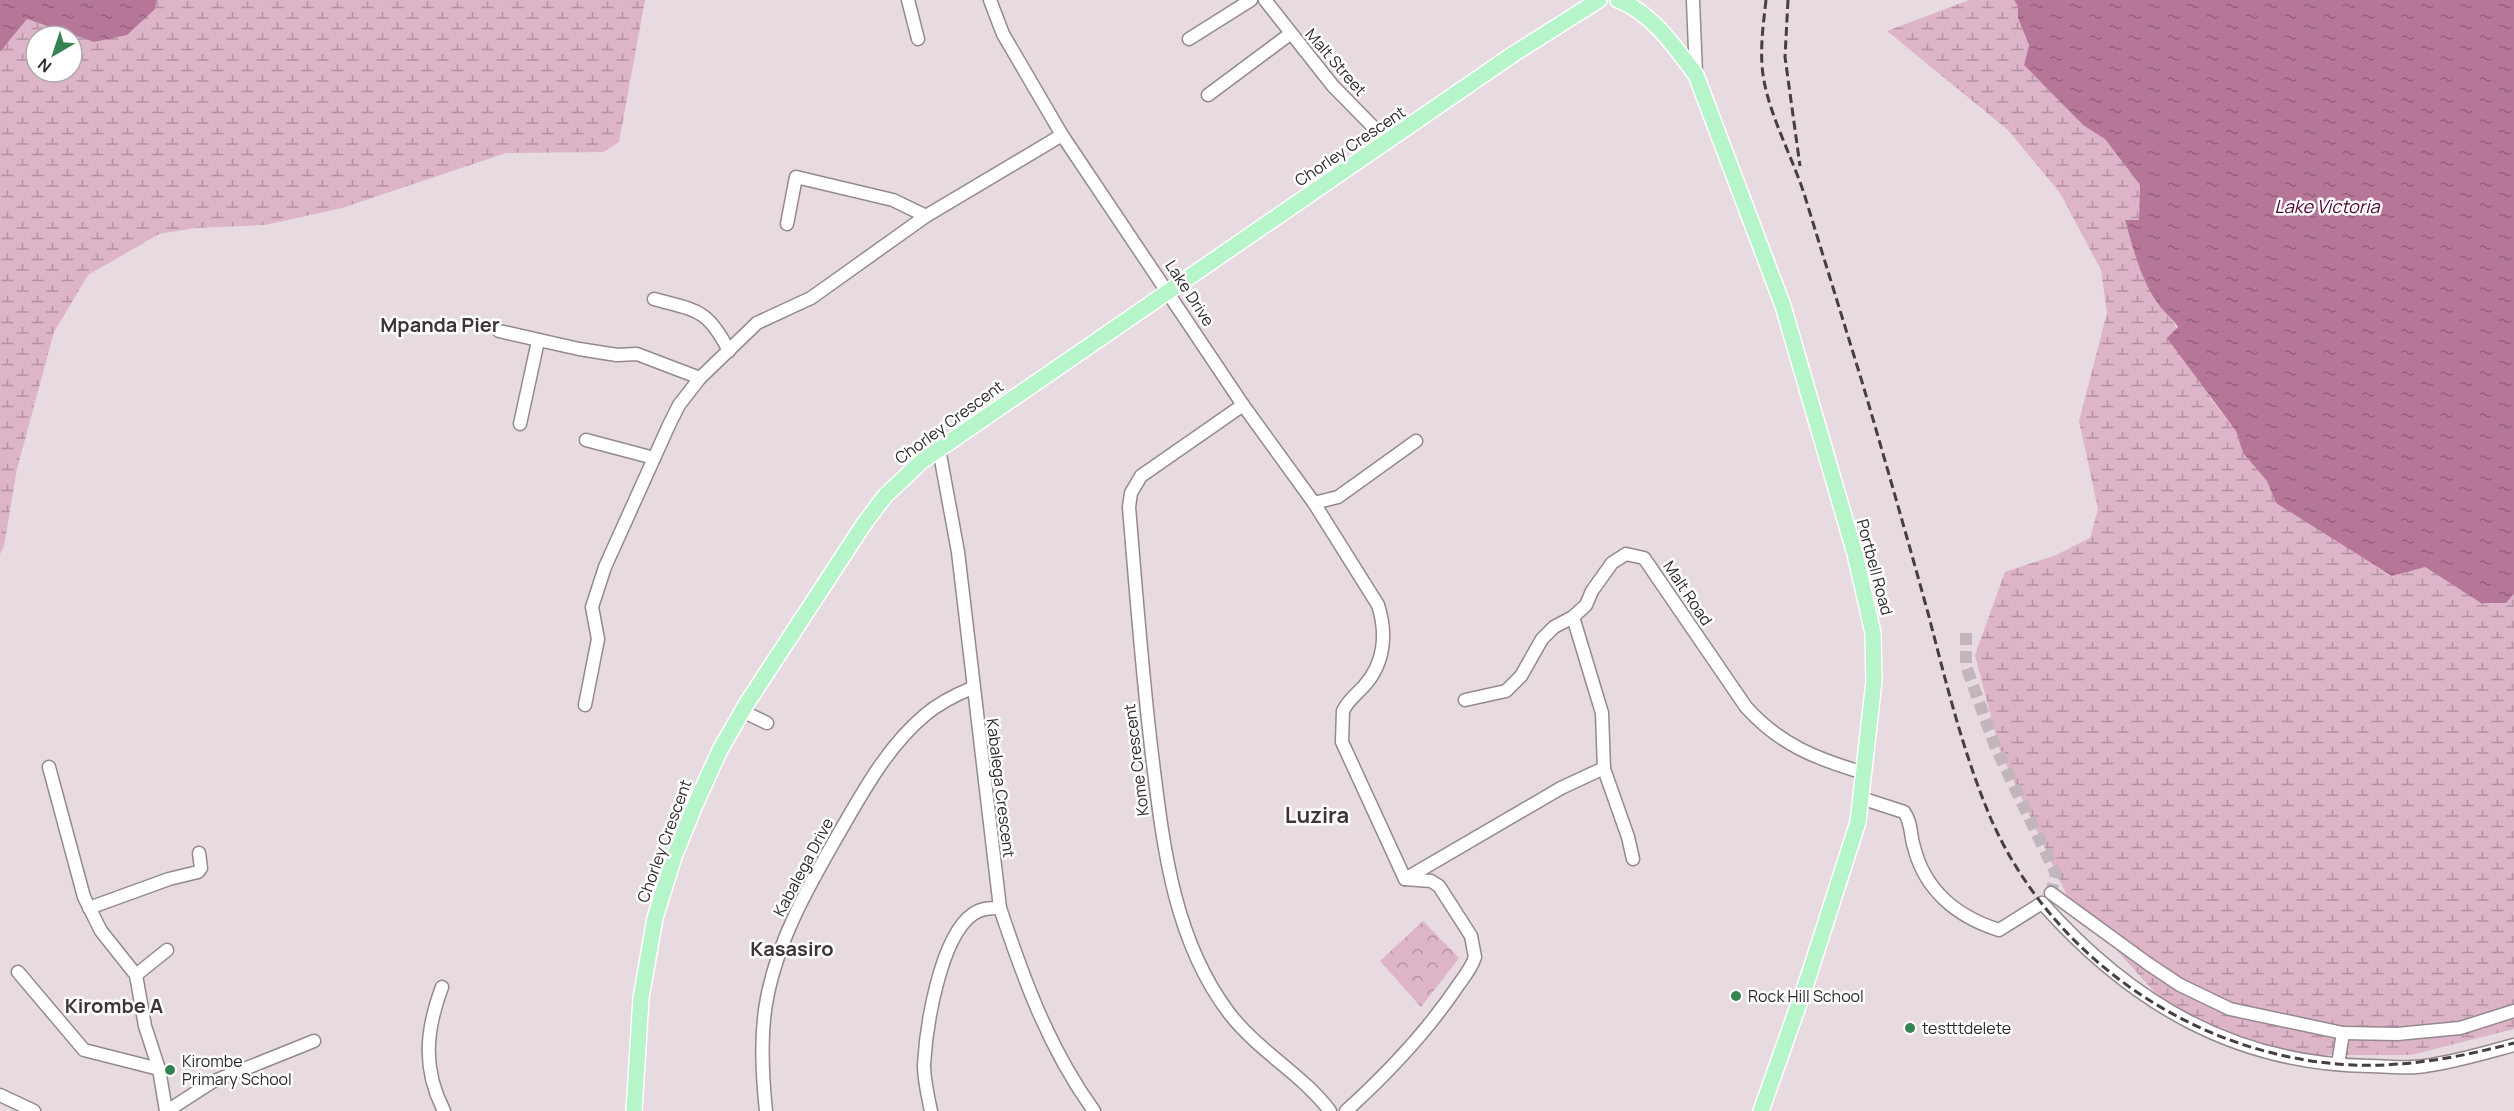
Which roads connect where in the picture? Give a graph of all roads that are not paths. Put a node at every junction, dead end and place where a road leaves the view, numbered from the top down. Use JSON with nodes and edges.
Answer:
{"nodes":[{"id":1,"x":908,"y":0,"type":"edge"},
{"id":2,"x":990,"y":0,"type":"edge"},
{"id":3,"x":1251,"y":0,"type":"edge"},
{"id":4,"x":1265,"y":0,"type":"edge"},
{"id":5,"x":1599,"y":0,"type":"edge"},
{"id":6,"x":1618,"y":0,"type":"edge"},
{"id":7,"x":1693,"y":0,"type":"edge"},
{"id":8,"x":1290,"y":34,"type":"junction"},
{"id":9,"x":918,"y":39,"type":"dead end"},
{"id":10,"x":1189,"y":39,"type":"dead end"},
{"id":11,"x":1696,"y":75,"type":"junction"},
{"id":12,"x":1208,"y":95,"type":"dead end"},
{"id":13,"x":1062,"y":135,"type":"junction"},
{"id":14,"x":1388,"y":142,"type":"junction"},
{"id":15,"x":926,"y":216,"type":"junction"},
{"id":16,"x":787,"y":224,"type":"dead end"},
{"id":17,"x":1169,"y":291,"type":"junction"},
{"id":18,"x":654,"y":299,"type":"dead end"},
{"id":19,"x":499,"y":331,"type":"dead end"},
{"id":20,"x":538,"y":341,"type":"junction"},
{"id":21,"x":729,"y":351,"type":"junction"},
{"id":22,"x":700,"y":378,"type":"junction"},
{"id":23,"x":1243,"y":405,"type":"junction"},
{"id":24,"x":520,"y":424,"type":"dead end"},
{"id":25,"x":586,"y":441,"type":"dead end"},
{"id":26,"x":1416,"y":441,"type":"dead end"},
{"id":27,"x":939,"y":450,"type":"junction"},
{"id":28,"x":654,"y":458,"type":"junction"},
{"id":29,"x":1314,"y":503,"type":"junction"},
{"id":30,"x":1573,"y":617,"type":"junction"},
{"id":31,"x":972,"y":688,"type":"junction"},
{"id":32,"x":1466,"y":700,"type":"dead end"},
{"id":33,"x":585,"y":705,"type":"dead end"},
{"id":34,"x":742,"y":711,"type":"junction"},
{"id":35,"x":767,"y":723,"type":"dead end"},
{"id":36,"x":49,"y":767,"type":"dead end"},
{"id":37,"x":1604,"y":768,"type":"junction"},
{"id":38,"x":1864,"y":773,"type":"junction"},
{"id":39,"x":1861,"y":798,"type":"junction"},
{"id":40,"x":199,"y":853,"type":"dead end"},
{"id":41,"x":1633,"y":859,"type":"dead end"},
{"id":42,"x":1405,"y":879,"type":"junction"},
{"id":43,"x":2051,"y":893,"type":"dead end"},
{"id":44,"x":89,"y":908,"type":"junction"},
{"id":45,"x":1000,"y":908,"type":"junction"},
{"id":46,"x":167,"y":950,"type":"dead end"},
{"id":47,"x":18,"y":972,"type":"dead end"},
{"id":48,"x":136,"y":975,"type":"junction"},
{"id":49,"x":442,"y":987,"type":"dead end"},
{"id":50,"x":2514,"y":1011,"type":"edge"},
{"id":51,"x":2343,"y":1033,"type":"junction"},
{"id":52,"x":314,"y":1041,"type":"dead end"},
{"id":53,"x":2514,"y":1046,"type":"edge"},
{"id":54,"x":2338,"y":1064,"type":"junction"},
{"id":55,"x":159,"y":1069,"type":"junction"},
{"id":56,"x":0,"y":1095,"type":"edge"},
{"id":57,"x":34,"y":1111,"type":"edge"},
{"id":58,"x":166,"y":1111,"type":"edge"},
{"id":59,"x":444,"y":1111,"type":"edge"},
{"id":60,"x":634,"y":1111,"type":"edge"},
{"id":61,"x":766,"y":1111,"type":"edge"},
{"id":62,"x":931,"y":1111,"type":"edge"},
{"id":63,"x":1094,"y":1111,"type":"edge"},
{"id":64,"x":1330,"y":1111,"type":"edge"},
{"id":65,"x":1346,"y":1111,"type":"edge"},
{"id":66,"x":1761,"y":1111,"type":"edge"}],
"edges":[{"from":1,"to":9,"type":"street"},
{"from":2,"to":13,"type":"street","name":"Lake Drive"},
{"from":3,"to":10,"type":"street"},
{"from":4,"to":8,"type":"street","name":"Malt Street"},
{"from":5,"to":14,"type":"main road","name":"Chorley Crescent"},
{"from":6,"to":11,"type":"main road"},
{"from":7,"to":11,"type":"street"},
{"from":8,"to":12,"type":"street"},
{"from":8,"to":14,"type":"street","name":"Malt Street"},
{"from":11,"to":38,"type":"main road","name":"Portbell Road"},
{"from":13,"to":15,"type":"street"},
{"from":13,"to":17,"type":"street","name":"Lake Drive"},
{"from":14,"to":17,"type":"main road","name":"Chorley Crescent"},
{"from":15,"to":16,"type":"street"},
{"from":15,"to":21,"type":"street"},
{"from":17,"to":23,"type":"street","name":"Lake Drive"},
{"from":17,"to":27,"type":"main road","name":"Chorley Crescent"},
{"from":18,"to":21,"type":"street"},
{"from":19,"to":20,"type":"street"},
{"from":20,"to":22,"type":"street"},
{"from":20,"to":24,"type":"street"},
{"from":21,"to":22,"type":"street"},
{"from":22,"to":28,"type":"street"},
{"from":23,"to":29,"type":"street","name":"Lake Drive"},
{"from":23,"to":64,"type":"street","name":"Kome Crescent"},
{"from":25,"to":28,"type":"street"},
{"from":26,"to":29,"type":"street"},
{"from":27,"to":31,"type":"street","name":"Kabalega Crescent"},
{"from":27,"to":34,"type":"main road","name":"Chorley Crescent"},
{"from":28,"to":33,"type":"street"},
{"from":29,"to":42,"type":"street","name":"Lake Drive"},
{"from":30,"to":32,"type":"street","name":"Malt Road"},
{"from":30,"to":37,"type":"street"},
{"from":30,"to":38,"type":"street","name":"Malt Road"},
{"from":31,"to":45,"type":"street","name":"Kabalega Crescent"},
{"from":31,"to":61,"type":"street","name":"Kabalega Drive"},
{"from":34,"to":35,"type":"street"},
{"from":34,"to":60,"type":"main road","name":"Chorley Crescent"},
{"from":36,"to":44,"type":"street"},
{"from":37,"to":41,"type":"street"},
{"from":37,"to":42,"type":"street"},
{"from":38,"to":39,"type":"main road","name":"Portbell Road"},
{"from":39,"to":54,"type":"street"},
{"from":39,"to":66,"type":"main road","name":"Portbell Road"},
{"from":40,"to":44,"type":"street"},
{"from":42,"to":65,"type":"street"},
{"from":43,"to":51,"type":"street"},
{"from":44,"to":48,"type":"street"},
{"from":45,"to":62,"type":"street"},
{"from":45,"to":63,"type":"street","name":"Kabalega Crescent"},
{"from":46,"to":48,"type":"street"},
{"from":47,"to":55,"type":"street"},
{"from":48,"to":55,"type":"street"},
{"from":49,"to":59,"type":"street"},
{"from":50,"to":51,"type":"street"},
{"from":51,"to":54,"type":"street"},
{"from":52,"to":58,"type":"street"},
{"from":53,"to":54,"type":"street"},
{"from":55,"to":58,"type":"street"},
{"from":56,"to":57,"type":"street"}]}
